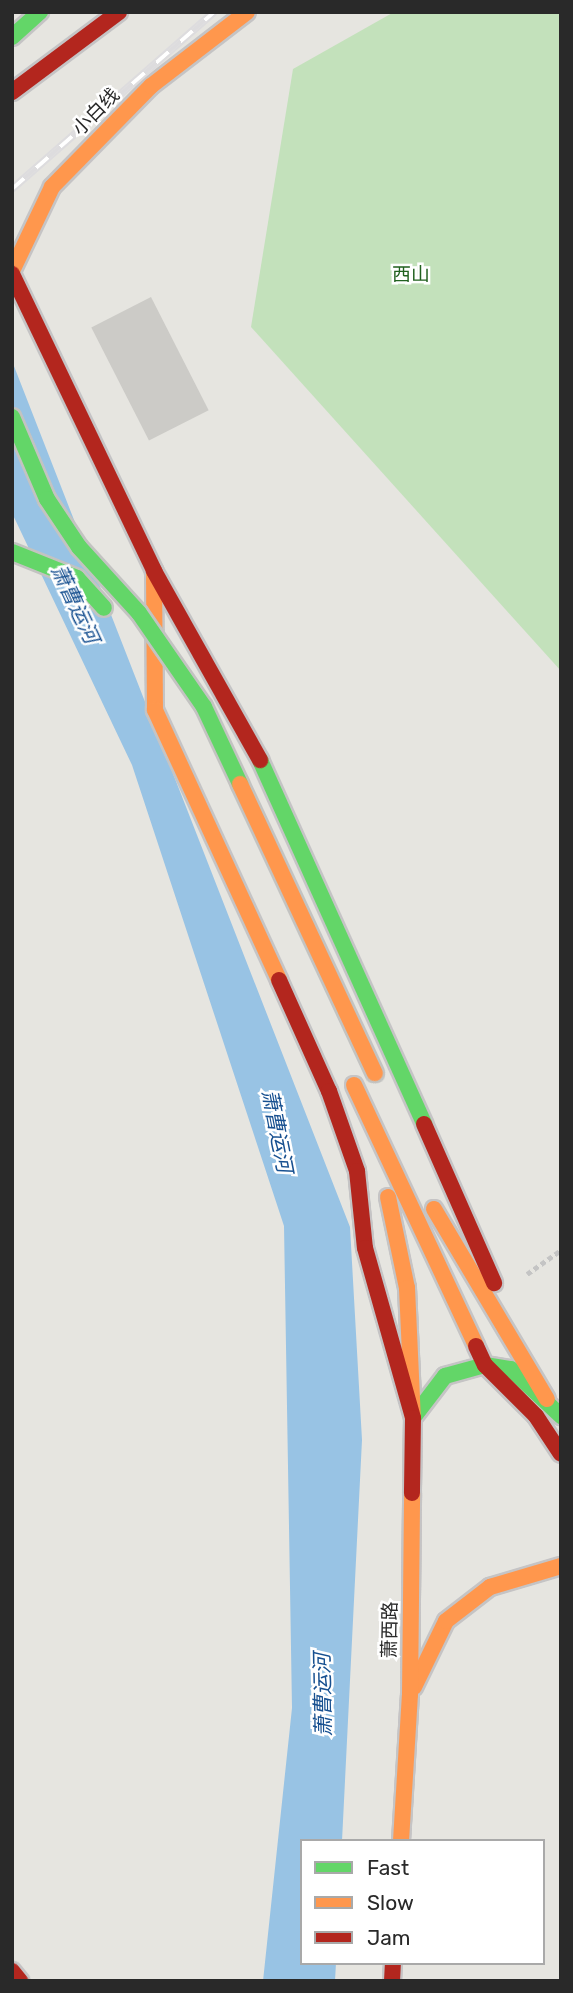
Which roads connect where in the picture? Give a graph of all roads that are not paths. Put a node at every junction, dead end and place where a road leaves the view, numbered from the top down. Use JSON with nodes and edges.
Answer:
{"nodes":[{"id":1,"x":40,"y":12,"type":"edge"},
{"id":2,"x":119,"y":12,"type":"edge"},
{"id":3,"x":247,"y":12,"type":"edge"},
{"id":4,"x":12,"y":37,"type":"edge"},
{"id":5,"x":12,"y":93,"type":"edge"},
{"id":6,"x":12,"y":272,"type":"edge"},
{"id":7,"x":12,"y":417,"type":"edge"},
{"id":8,"x":12,"y":552,"type":"edge"},
{"id":9,"x":154,"y":571,"type":"junction"},
{"id":10,"x":117,"y":623,"type":"dead end"},
{"id":11,"x":134,"y":641,"type":"dead end"},
{"id":12,"x":181,"y":705,"type":"dead end"},
{"id":13,"x":351,"y":1079,"type":"dead end"},
{"id":14,"x":384,"y":1095,"type":"dead end"},
{"id":15,"x":369,"y":1117,"type":"junction"},
{"id":16,"x":425,"y":1188,"type":"dead end"},
{"id":17,"x":485,"y":1365,"type":"junction"},
{"id":18,"x":547,"y":1399,"type":"junction"},
{"id":19,"x":561,"y":1416,"type":"edge"},
{"id":20,"x":413,"y":1419,"type":"junction"},
{"id":21,"x":561,"y":1454,"type":"edge"},
{"id":22,"x":561,"y":1566,"type":"edge"},
{"id":23,"x":410,"y":1695,"type":"junction"},
{"id":24,"x":401,"y":1839,"type":"edge"},
{"id":25,"x":12,"y":1971,"type":"edge"},
{"id":26,"x":20,"y":1981,"type":"edge"}],
"edges":[{"from":1,"to":4,"type":"main road"},
{"from":2,"to":5,"type":"main road"},
{"from":3,"to":6,"type":"main road","name":"小白线"},
{"from":6,"to":9,"type":"main road","name":"小白线"},
{"from":7,"to":14,"type":"main road","bridge":true},
{"from":8,"to":10,"type":"main road","bridge":true},
{"from":9,"to":18,"type":"main road","name":"小白线"},
{"from":9,"to":20,"type":"main road"},
{"from":11,"to":12,"type":"main road"},
{"from":13,"to":15,"type":"main road"},
{"from":15,"to":17,"type":"main road"},
{"from":15,"to":20,"type":"main road"},
{"from":16,"to":18,"type":"main road"},
{"from":17,"to":18,"type":"main road"},
{"from":17,"to":20,"type":"main road"},
{"from":17,"to":21,"type":"main road"},
{"from":18,"to":19,"type":"main road"},
{"from":20,"to":23,"type":"main road","name":"萧西路"},
{"from":22,"to":23,"type":"main road"},
{"from":23,"to":24,"type":"main road","name":"萧西路"},
{"from":25,"to":26,"type":"main road"}]}
